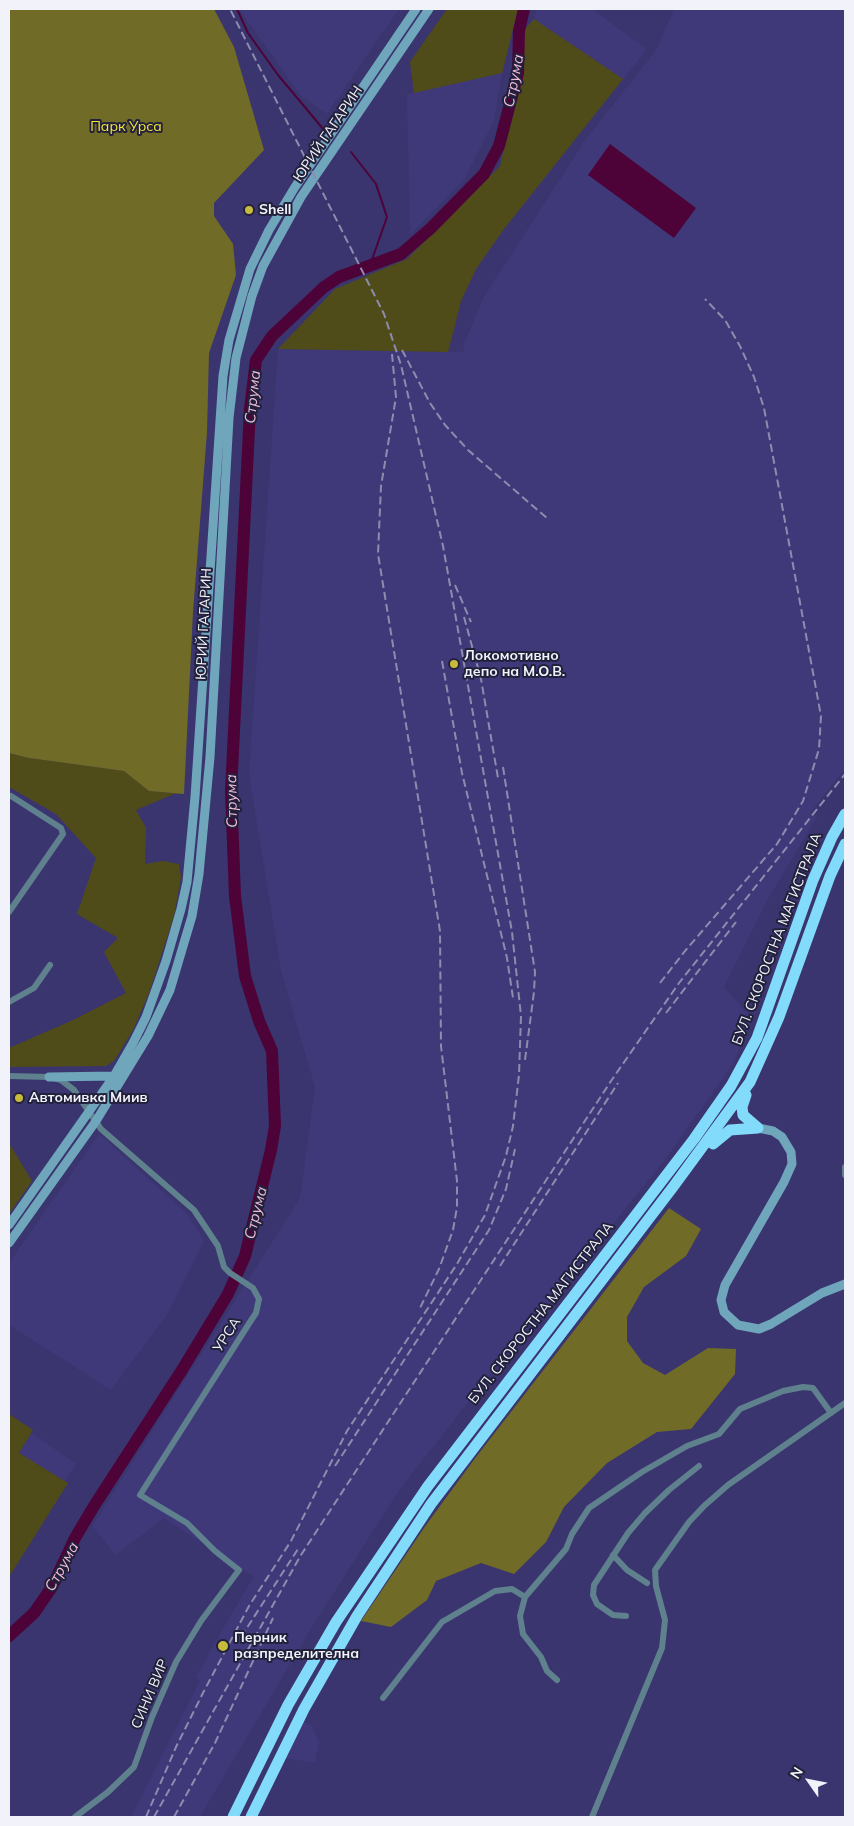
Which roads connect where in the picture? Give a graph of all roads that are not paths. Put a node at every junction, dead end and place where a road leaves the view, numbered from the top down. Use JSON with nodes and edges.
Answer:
{"nodes":[{"id":1,"x":416,"y":9,"type":"edge"},
{"id":2,"x":429,"y":9,"type":"edge"},
{"id":3,"x":11,"y":796,"type":"dead end"},
{"id":4,"x":845,"y":814,"type":"edge"},
{"id":5,"x":845,"y":844,"type":"edge"},
{"id":6,"x":9,"y":912,"type":"edge"},
{"id":7,"x":50,"y":965,"type":"dead end"},
{"id":8,"x":9,"y":1002,"type":"edge"},
{"id":9,"x":759,"y":1065,"type":"junction"},
{"id":10,"x":9,"y":1076,"type":"edge"},
{"id":11,"x":114,"y":1076,"type":"junction"},
{"id":12,"x":49,"y":1077,"type":"junction"},
{"id":13,"x":90,"y":1111,"type":"junction"},
{"id":14,"x":96,"y":1121,"type":"junction"},
{"id":15,"x":758,"y":1128,"type":"junction"},
{"id":16,"x":845,"y":1167,"type":"edge"},
{"id":17,"x":845,"y":1175,"type":"edge"},
{"id":18,"x":673,"y":1188,"type":"junction"},
{"id":19,"x":9,"y":1225,"type":"edge"},
{"id":20,"x":9,"y":1243,"type":"edge"},
{"id":21,"x":845,"y":1284,"type":"edge"},
{"id":22,"x":845,"y":1404,"type":"edge"},
{"id":23,"x":832,"y":1413,"type":"junction"},
{"id":24,"x":699,"y":1466,"type":"dead end"},
{"id":25,"x":613,"y":1555,"type":"junction"},
{"id":26,"x":240,"y":1570,"type":"joint"},
{"id":27,"x":647,"y":1583,"type":"dead end"},
{"id":28,"x":525,"y":1597,"type":"junction"},
{"id":29,"x":626,"y":1616,"type":"dead end"},
{"id":30,"x":556,"y":1680,"type":"dead end"},
{"id":31,"x":383,"y":1698,"type":"dead end"},
{"id":32,"x":75,"y":1817,"type":"edge"},
{"id":33,"x":233,"y":1817,"type":"edge"},
{"id":34,"x":250,"y":1817,"type":"edge"},
{"id":35,"x":592,"y":1817,"type":"edge"}],
"edges":[{"from":1,"to":11,"type":"street","name":"ЮРИЙ ГАГАРИН"},
{"from":2,"to":14,"type":"street","name":"ЮРИЙ ГАГАРИН"},
{"from":3,"to":6,"type":"street"},
{"from":4,"to":33,"type":"highway","name":"БУЛ. СКОРОСТНА МАГИСТРАЛА"},
{"from":5,"to":9,"type":"highway","name":"БУЛ. СКОРОСТНА МАГИСТРАЛА"},
{"from":7,"to":8,"type":"street"},
{"from":9,"to":15,"type":"highway"},
{"from":9,"to":18,"type":"highway","name":"БУЛ. СКОРОСТНА МАГИСТРАЛА"},
{"from":10,"to":12,"type":"street"},
{"from":11,"to":12,"type":"street"},
{"from":11,"to":13,"type":"street","name":"ЮРИЙ ГАГАРИН"},
{"from":12,"to":13,"type":"street","name":"УРСА"},
{"from":13,"to":14,"type":"street","name":"УРСА"},
{"from":13,"to":19,"type":"street","name":"ЮРИЙ ГАГАРИН"},
{"from":14,"to":20,"type":"street","name":"ЮРИЙ ГАГАРИН"},
{"from":14,"to":26,"type":"street","name":"УРСА"},
{"from":15,"to":18,"type":"highway"},
{"from":15,"to":21,"type":"street"},
{"from":16,"to":17,"type":"street"},
{"from":18,"to":34,"type":"highway","name":"БУЛ. СКОРОСТНА МАГИСТРАЛА"},
{"from":22,"to":23,"type":"street"},
{"from":23,"to":28,"type":"street"},
{"from":23,"to":35,"type":"street"},
{"from":24,"to":25,"type":"street"},
{"from":25,"to":27,"type":"street"},
{"from":25,"to":29,"type":"street"},
{"from":26,"to":32,"type":"street","name":"СИНИ ВИР"},
{"from":28,"to":30,"type":"street"},
{"from":28,"to":31,"type":"street"}]}
